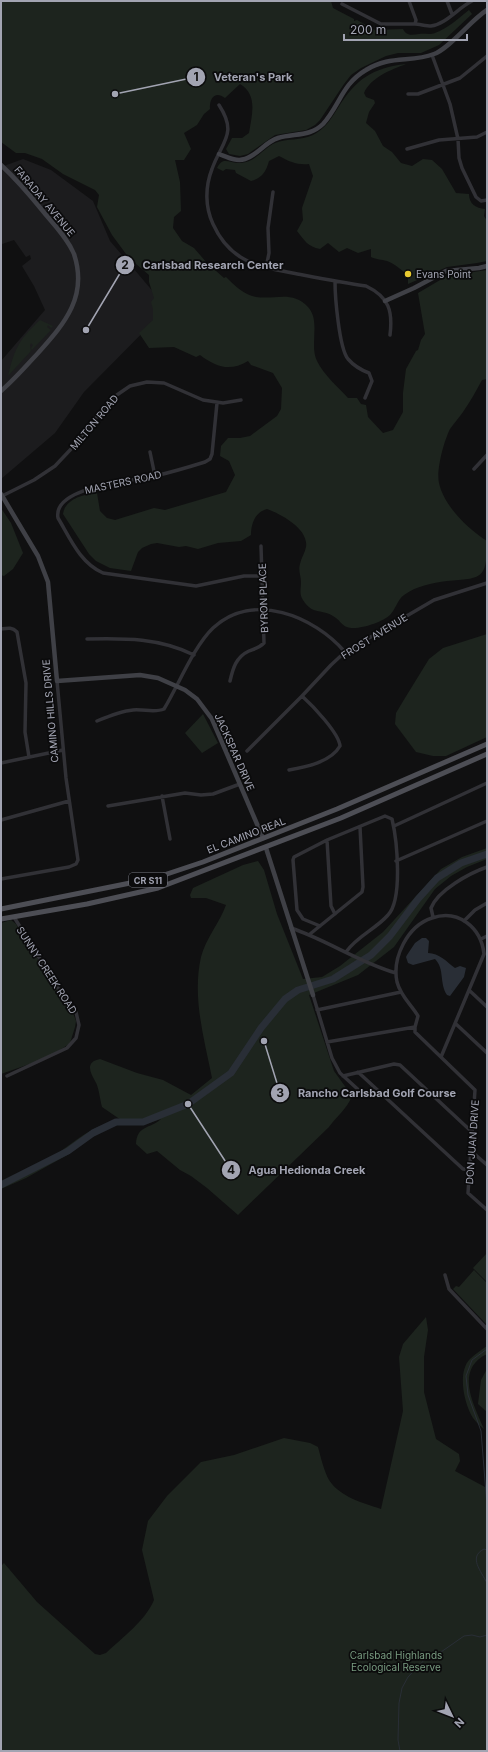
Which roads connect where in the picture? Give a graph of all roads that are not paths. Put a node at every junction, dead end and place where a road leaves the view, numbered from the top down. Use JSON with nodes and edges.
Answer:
{"nodes":[{"id":1,"x":409,"y":1,"type":"edge"},
{"id":2,"x":447,"y":1,"type":"edge"},
{"id":3,"x":472,"y":1,"type":"edge"},
{"id":4,"x":342,"y":4,"type":"dead end"},
{"id":5,"x":487,"y":10,"type":"edge"},
{"id":6,"x":452,"y":14,"type":"junction"},
{"id":7,"x":415,"y":24,"type":"junction"},
{"id":8,"x":432,"y":55,"type":"junction"},
{"id":9,"x":487,"y":56,"type":"edge"},
{"id":10,"x":443,"y":84,"type":"junction"},
{"id":11,"x":408,"y":94,"type":"dead end"},
{"id":12,"x":219,"y":105,"type":"dead end"},
{"id":13,"x":487,"y":132,"type":"edge"},
{"id":14,"x":458,"y":139,"type":"junction"},
{"id":15,"x":407,"y":149,"type":"dead end"},
{"id":16,"x":219,"y":154,"type":"junction"},
{"id":17,"x":1,"y":165,"type":"edge"},
{"id":18,"x":273,"y":192,"type":"dead end"},
{"id":19,"x":487,"y":200,"type":"edge"},
{"id":20,"x":487,"y":266,"type":"edge"},
{"id":21,"x":266,"y":268,"type":"junction"},
{"id":22,"x":335,"y":281,"type":"junction"},
{"id":23,"x":385,"y":300,"type":"junction"},
{"id":24,"x":390,"y":335,"type":"dead end"},
{"id":25,"x":1,"y":391,"type":"edge"},
{"id":26,"x":365,"y":398,"type":"dead end"},
{"id":27,"x":241,"y":400,"type":"dead end"},
{"id":28,"x":217,"y":403,"type":"junction"},
{"id":29,"x":150,"y":452,"type":"dead end"},
{"id":30,"x":487,"y":455,"type":"edge"},
{"id":31,"x":474,"y":469,"type":"dead end"},
{"id":32,"x":155,"y":476,"type":"junction"},
{"id":33,"x":2,"y":495,"type":"edge"},
{"id":34,"x":261,"y":546,"type":"dead end"},
{"id":35,"x":261,"y":576,"type":"junction"},
{"id":36,"x":487,"y":583,"type":"edge"},
{"id":37,"x":262,"y":609,"type":"junction"},
{"id":38,"x":1,"y":629,"type":"edge"},
{"id":39,"x":88,"y":639,"type":"dead end"},
{"id":40,"x":345,"y":652,"type":"junction"},
{"id":41,"x":194,"y":655,"type":"junction"},
{"id":42,"x":57,"y":681,"type":"junction"},
{"id":43,"x":230,"y":681,"type":"dead end"},
{"id":44,"x":178,"y":686,"type":"junction"},
{"id":45,"x":302,"y":696,"type":"junction"},
{"id":46,"x":97,"y":721,"type":"dead end"},
{"id":47,"x":487,"y":744,"type":"edge"},
{"id":48,"x":63,"y":750,"type":"junction"},
{"id":49,"x":247,"y":751,"type":"dead end"},
{"id":50,"x":487,"y":754,"type":"edge"},
{"id":51,"x":29,"y":756,"type":"junction"},
{"id":52,"x":1,"y":763,"type":"edge"},
{"id":53,"x":289,"y":770,"type":"dead end"},
{"id":54,"x":487,"y":783,"type":"edge"},
{"id":55,"x":240,"y":784,"type":"junction"},
{"id":56,"x":162,"y":796,"type":"junction"},
{"id":57,"x":69,"y":801,"type":"junction"},
{"id":58,"x":108,"y":806,"type":"dead end"},
{"id":59,"x":1,"y":820,"type":"edge"},
{"id":60,"x":487,"y":821,"type":"edge"},
{"id":61,"x":394,"y":826,"type":"junction"},
{"id":62,"x":360,"y":827,"type":"junction"},
{"id":63,"x":262,"y":838,"type":"junction"},
{"id":64,"x":170,"y":839,"type":"dead end"},
{"id":65,"x":327,"y":840,"type":"junction"},
{"id":66,"x":266,"y":848,"type":"junction"},
{"id":67,"x":396,"y":861,"type":"junction"},
{"id":68,"x":487,"y":866,"type":"edge"},
{"id":69,"x":1,"y":879,"type":"edge"},
{"id":70,"x":487,"y":904,"type":"edge"},
{"id":71,"x":1,"y":910,"type":"edge"},
{"id":72,"x":335,"y":914,"type":"junction"},
{"id":73,"x":14,"y":917,"type":"junction"},
{"id":74,"x":433,"y":917,"type":"junction"},
{"id":75,"x":1,"y":920,"type":"edge"},
{"id":76,"x":464,"y":921,"type":"junction"},
{"id":77,"x":320,"y":926,"type":"junction"},
{"id":78,"x":291,"y":928,"type":"junction"},
{"id":79,"x":310,"y":934,"type":"junction"},
{"id":80,"x":487,"y":936,"type":"edge"},
{"id":81,"x":481,"y":938,"type":"junction"},
{"id":82,"x":346,"y":952,"type":"junction"},
{"id":83,"x":483,"y":957,"type":"junction"},
{"id":84,"x":487,"y":960,"type":"edge"},
{"id":85,"x":396,"y":973,"type":"junction"},
{"id":86,"x":470,"y":991,"type":"junction"},
{"id":87,"x":401,"y":992,"type":"junction"},
{"id":88,"x":313,"y":995,"type":"joint"},
{"id":89,"x":487,"y":1007,"type":"edge"},
{"id":90,"x":317,"y":1010,"type":"junction"},
{"id":91,"x":456,"y":1024,"type":"junction"},
{"id":92,"x":415,"y":1027,"type":"junction"},
{"id":93,"x":327,"y":1042,"type":"junction"},
{"id":94,"x":487,"y":1053,"type":"edge"},
{"id":95,"x":441,"y":1057,"type":"junction"},
{"id":96,"x":358,"y":1072,"type":"junction"},
{"id":97,"x":7,"y":1076,"type":"dead end"},
{"id":98,"x":343,"y":1076,"type":"junction"},
{"id":99,"x":363,"y":1094,"type":"dead end"},
{"id":100,"x":472,"y":1132,"type":"junction"},
{"id":101,"x":471,"y":1150,"type":"junction"},
{"id":102,"x":487,"y":1165,"type":"edge"},
{"id":103,"x":469,"y":1170,"type":"junction"},
{"id":104,"x":487,"y":1210,"type":"edge"},
{"id":105,"x":445,"y":1275,"type":"dead end"},
{"id":106,"x":487,"y":1329,"type":"edge"}],
"edges":[{"from":1,"to":7,"type":"street"},
{"from":2,"to":6,"type":"street"},
{"from":3,"to":6,"type":"street"},
{"from":4,"to":7,"type":"street"},
{"from":5,"to":8,"type":"street"},
{"from":6,"to":7,"type":"street"},
{"from":8,"to":10,"type":"street"},
{"from":8,"to":16,"type":"street"},
{"from":9,"to":10,"type":"street"},
{"from":10,"to":11,"type":"street"},
{"from":10,"to":14,"type":"street"},
{"from":12,"to":16,"type":"street"},
{"from":13,"to":14,"type":"street"},
{"from":14,"to":15,"type":"street"},
{"from":14,"to":19,"type":"street"},
{"from":16,"to":21,"type":"street"},
{"from":17,"to":25,"type":"street","name":"FARADAY AVENUE"},
{"from":18,"to":21,"type":"street"},
{"from":20,"to":23,"type":"street"},
{"from":21,"to":22,"type":"street"},
{"from":22,"to":23,"type":"street"},
{"from":22,"to":26,"type":"street"},
{"from":23,"to":24,"type":"street"},
{"from":27,"to":28,"type":"street","name":"MILTON ROAD"},
{"from":28,"to":32,"type":"street","name":"MASTERS ROAD"},
{"from":28,"to":33,"type":"street","name":"MILTON ROAD"},
{"from":29,"to":32,"type":"street"},
{"from":30,"to":31,"type":"street"},
{"from":32,"to":35,"type":"street","name":"MASTERS ROAD"},
{"from":33,"to":42,"type":"street","name":"CAMINO HILLS DRIVE"},
{"from":34,"to":35,"type":"street","name":"BYRON PLACE"},
{"from":35,"to":37,"type":"street","name":"BYRON PLACE"},
{"from":36,"to":40,"type":"street","name":"FROST AVENUE"},
{"from":37,"to":40,"type":"street"},
{"from":37,"to":41,"type":"street"},
{"from":37,"to":43,"type":"street","name":"BYRON PLACE"},
{"from":38,"to":51,"type":"street"},
{"from":39,"to":41,"type":"street"},
{"from":40,"to":45,"type":"street","name":"FROST AVENUE"},
{"from":41,"to":44,"type":"street"},
{"from":42,"to":44,"type":"street","name":"JACKSPAR DRIVE"},
{"from":42,"to":48,"type":"street","name":"CAMINO HILLS DRIVE"},
{"from":44,"to":46,"type":"street"},
{"from":44,"to":55,"type":"street","name":"JACKSPAR DRIVE"},
{"from":45,"to":49,"type":"street","name":"FROST AVENUE"},
{"from":45,"to":53,"type":"street"},
{"from":47,"to":63,"type":"main road","name":"EL CAMINO REAL","number":"CR S11"},
{"from":48,"to":51,"type":"street"},
{"from":48,"to":57,"type":"street","name":"CAMINO HILLS DRIVE"},
{"from":50,"to":66,"type":"main road","name":"EL CAMINO REAL","number":"CR S11"},
{"from":51,"to":52,"type":"street"},
{"from":54,"to":61,"type":"street"},
{"from":55,"to":56,"type":"street"},
{"from":55,"to":63,"type":"street","name":"JACKSPAR DRIVE"},
{"from":56,"to":58,"type":"street"},
{"from":56,"to":64,"type":"street"},
{"from":57,"to":59,"type":"street"},
{"from":57,"to":69,"type":"street","name":"CAMINO HILLS DRIVE"},
{"from":60,"to":67,"type":"street"},
{"from":61,"to":62,"type":"street"},
{"from":61,"to":67,"type":"street"},
{"from":62,"to":65,"type":"street"},
{"from":62,"to":72,"type":"street"},
{"from":63,"to":66,"type":"street"},
{"from":63,"to":71,"type":"main road","name":"EL CAMINO REAL","number":"CR S11"},
{"from":65,"to":72,"type":"street"},
{"from":65,"to":77,"type":"street"},
{"from":66,"to":73,"type":"main road","name":"EL CAMINO REAL","number":"CR S11"},
{"from":66,"to":78,"type":"street"},
{"from":67,"to":82,"type":"street"},
{"from":68,"to":74,"type":"street"},
{"from":70,"to":76,"type":"street"},
{"from":72,"to":77,"type":"street"},
{"from":73,"to":75,"type":"main road","name":"EL CAMINO REAL","number":"CR S11"},
{"from":73,"to":97,"type":"street","name":"SUNNY CREEK ROAD"},
{"from":74,"to":76,"type":"street"},
{"from":74,"to":85,"type":"street","name":"DON JUAN DRIVE"},
{"from":76,"to":81,"type":"street"},
{"from":77,"to":79,"type":"street"},
{"from":78,"to":79,"type":"street"},
{"from":78,"to":88,"type":"street"},
{"from":79,"to":82,"type":"street"},
{"from":80,"to":81,"type":"street"},
{"from":81,"to":83,"type":"street"},
{"from":82,"to":85,"type":"street"},
{"from":83,"to":84,"type":"street"},
{"from":83,"to":86,"type":"street"},
{"from":85,"to":87,"type":"street","name":"DON JUAN DRIVE"},
{"from":86,"to":89,"type":"street"},
{"from":86,"to":91,"type":"street"},
{"from":87,"to":90,"type":"street"},
{"from":87,"to":92,"type":"street","name":"DON JUAN DRIVE"},
{"from":88,"to":90,"type":"street"},
{"from":90,"to":93,"type":"street"},
{"from":91,"to":94,"type":"street"},
{"from":91,"to":95,"type":"street"},
{"from":92,"to":93,"type":"street"},
{"from":92,"to":95,"type":"street","name":"DON JUAN DRIVE"},
{"from":93,"to":98,"type":"street"},
{"from":95,"to":100,"type":"street","name":"DON JUAN DRIVE"},
{"from":96,"to":98,"type":"street"},
{"from":96,"to":100,"type":"street"},
{"from":96,"to":103,"type":"street"},
{"from":98,"to":99,"type":"street"},
{"from":100,"to":101,"type":"street","name":"DON JUAN DRIVE"},
{"from":101,"to":102,"type":"street"},
{"from":101,"to":103,"type":"street","name":"DON JUAN DRIVE"},
{"from":103,"to":104,"type":"street","name":"DON JUAN DRIVE"},
{"from":105,"to":106,"type":"street"}]}
